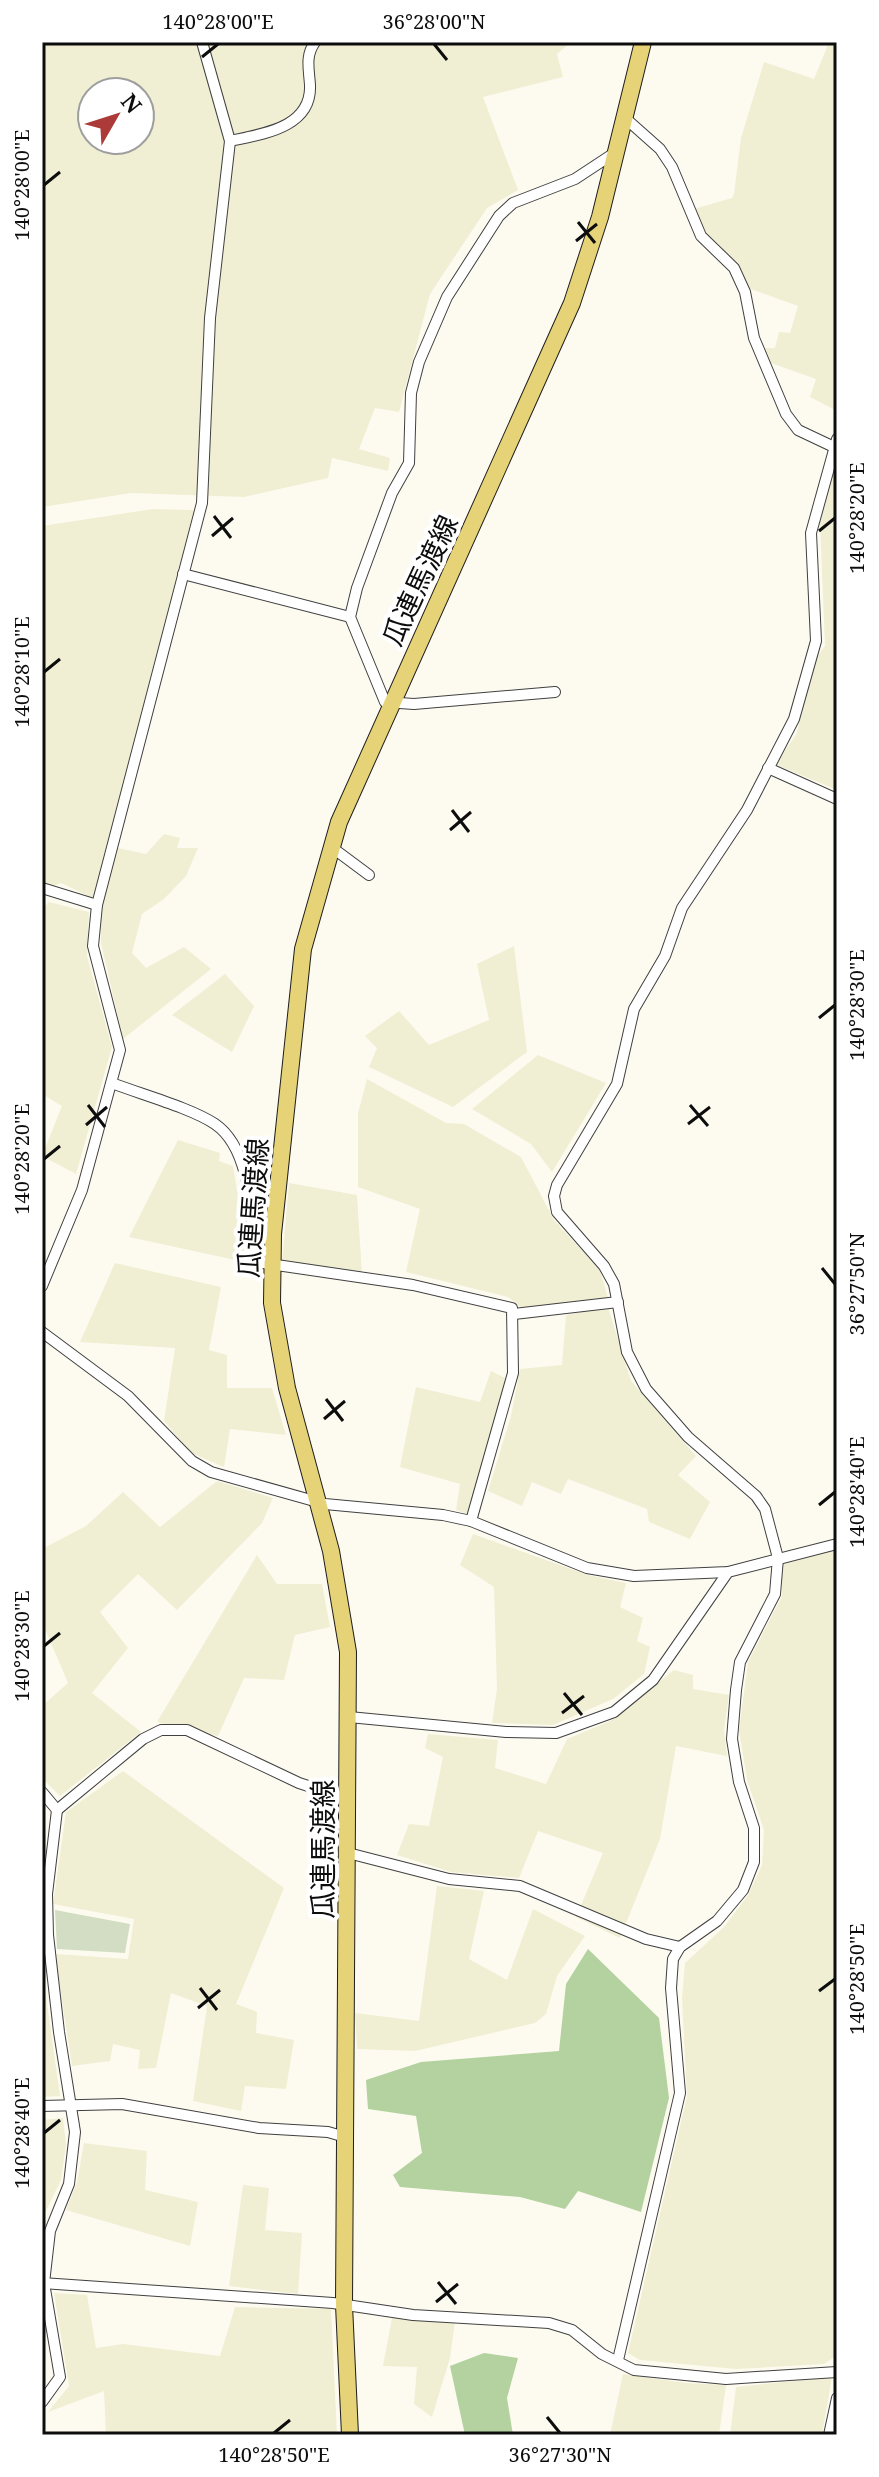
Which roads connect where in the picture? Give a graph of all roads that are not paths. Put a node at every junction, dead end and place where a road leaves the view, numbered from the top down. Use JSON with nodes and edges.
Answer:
{"nodes":[{"id":1,"x":202,"y":42,"type":"edge"},
{"id":2,"x":315,"y":42,"type":"edge"},
{"id":3,"x":643,"y":42,"type":"edge"},
{"id":4,"x":624,"y":117,"type":"junction"},
{"id":5,"x":230,"y":141,"type":"junction"},
{"id":6,"x":616,"y":152,"type":"junction"},
{"id":7,"x":835,"y":443,"type":"edge"},
{"id":8,"x":183,"y":574,"type":"junction"},
{"id":9,"x":350,"y":617,"type":"junction"},
{"id":10,"x":555,"y":692,"type":"dead end"},
{"id":11,"x":393,"y":702,"type":"junction"},
{"id":12,"x":768,"y":768,"type":"junction"},
{"id":13,"x":837,"y":799,"type":"edge"},
{"id":14,"x":330,"y":846,"type":"junction"},
{"id":15,"x":369,"y":875,"type":"dead end"},
{"id":16,"x":42,"y":888,"type":"edge"},
{"id":17,"x":97,"y":905,"type":"junction"},
{"id":18,"x":112,"y":1083,"type":"junction"},
{"id":19,"x":272,"y":1264,"type":"junction"},
{"id":20,"x":42,"y":1286,"type":"edge"},
{"id":21,"x":618,"y":1302,"type":"junction"},
{"id":22,"x":514,"y":1314,"type":"junction"},
{"id":23,"x":42,"y":1332,"type":"edge"},
{"id":24,"x":317,"y":1501,"type":"junction"},
{"id":25,"x":471,"y":1521,"type":"junction"},
{"id":26,"x":837,"y":1544,"type":"edge"},
{"id":27,"x":778,"y":1558,"type":"junction"},
{"id":28,"x":728,"y":1572,"type":"junction"},
{"id":29,"x":349,"y":1717,"type":"junction"},
{"id":30,"x":42,"y":1792,"type":"edge"},
{"id":31,"x":348,"y":1799,"type":"junction"},
{"id":32,"x":57,"y":1810,"type":"junction"},
{"id":33,"x":348,"y":1853,"type":"junction"},
{"id":34,"x":680,"y":1947,"type":"junction"},
{"id":35,"x":69,"y":2105,"type":"junction"},
{"id":36,"x":42,"y":2106,"type":"edge"},
{"id":37,"x":345,"y":2137,"type":"junction"},
{"id":38,"x":43,"y":2283,"type":"edge"},
{"id":39,"x":344,"y":2305,"type":"junction"},
{"id":40,"x":618,"y":2360,"type":"junction"},
{"id":41,"x":837,"y":2372,"type":"edge"},
{"id":42,"x":837,"y":2398,"type":"edge"},
{"id":43,"x":42,"y":2402,"type":"edge"},
{"id":44,"x":350,"y":2435,"type":"edge"},
{"id":45,"x":829,"y":2435,"type":"edge"}],
"edges":[{"from":1,"to":5,"type":"street"},
{"from":2,"to":5,"type":"street"},
{"from":3,"to":4,"type":"main road","name":"瓜連馬渡線"},
{"from":4,"to":6,"type":"main road","name":"瓜連馬渡線"},
{"from":4,"to":7,"type":"street"},
{"from":5,"to":8,"type":"street"},
{"from":6,"to":9,"type":"street"},
{"from":6,"to":11,"type":"main road","name":"瓜連馬渡線"},
{"from":7,"to":12,"type":"street"},
{"from":8,"to":9,"type":"street"},
{"from":8,"to":17,"type":"street"},
{"from":9,"to":11,"type":"street"},
{"from":10,"to":11,"type":"street"},
{"from":11,"to":14,"type":"main road","name":"瓜連馬渡線"},
{"from":12,"to":13,"type":"street"},
{"from":12,"to":21,"type":"street"},
{"from":14,"to":15,"type":"street"},
{"from":14,"to":19,"type":"main road","name":"瓜連馬渡線"},
{"from":16,"to":17,"type":"street"},
{"from":17,"to":18,"type":"street"},
{"from":18,"to":19,"type":"street"},
{"from":18,"to":20,"type":"street"},
{"from":19,"to":22,"type":"street"},
{"from":19,"to":24,"type":"main road","name":"瓜連馬渡線"},
{"from":21,"to":22,"type":"street"},
{"from":21,"to":27,"type":"street"},
{"from":22,"to":25,"type":"street"},
{"from":23,"to":24,"type":"street"},
{"from":24,"to":25,"type":"street"},
{"from":24,"to":29,"type":"main road","name":"瓜連馬渡線"},
{"from":25,"to":28,"type":"street"},
{"from":26,"to":27,"type":"street"},
{"from":27,"to":28,"type":"street"},
{"from":27,"to":34,"type":"street"},
{"from":28,"to":29,"type":"street"},
{"from":29,"to":31,"type":"main road","name":"瓜連馬渡線"},
{"from":30,"to":32,"type":"street"},
{"from":31,"to":32,"type":"street"},
{"from":31,"to":33,"type":"main road","name":"瓜連馬渡線"},
{"from":32,"to":35,"type":"street"},
{"from":33,"to":34,"type":"street"},
{"from":33,"to":37,"type":"main road","name":"瓜連馬渡線"},
{"from":34,"to":40,"type":"street"},
{"from":35,"to":36,"type":"street"},
{"from":35,"to":37,"type":"street"},
{"from":35,"to":38,"type":"street"},
{"from":37,"to":39,"type":"main road","name":"瓜連馬渡線"},
{"from":38,"to":39,"type":"street"},
{"from":38,"to":43,"type":"street"},
{"from":39,"to":40,"type":"street"},
{"from":39,"to":44,"type":"main road","name":"瓜連馬渡線"},
{"from":40,"to":41,"type":"street"},
{"from":42,"to":45,"type":"street"}]}
